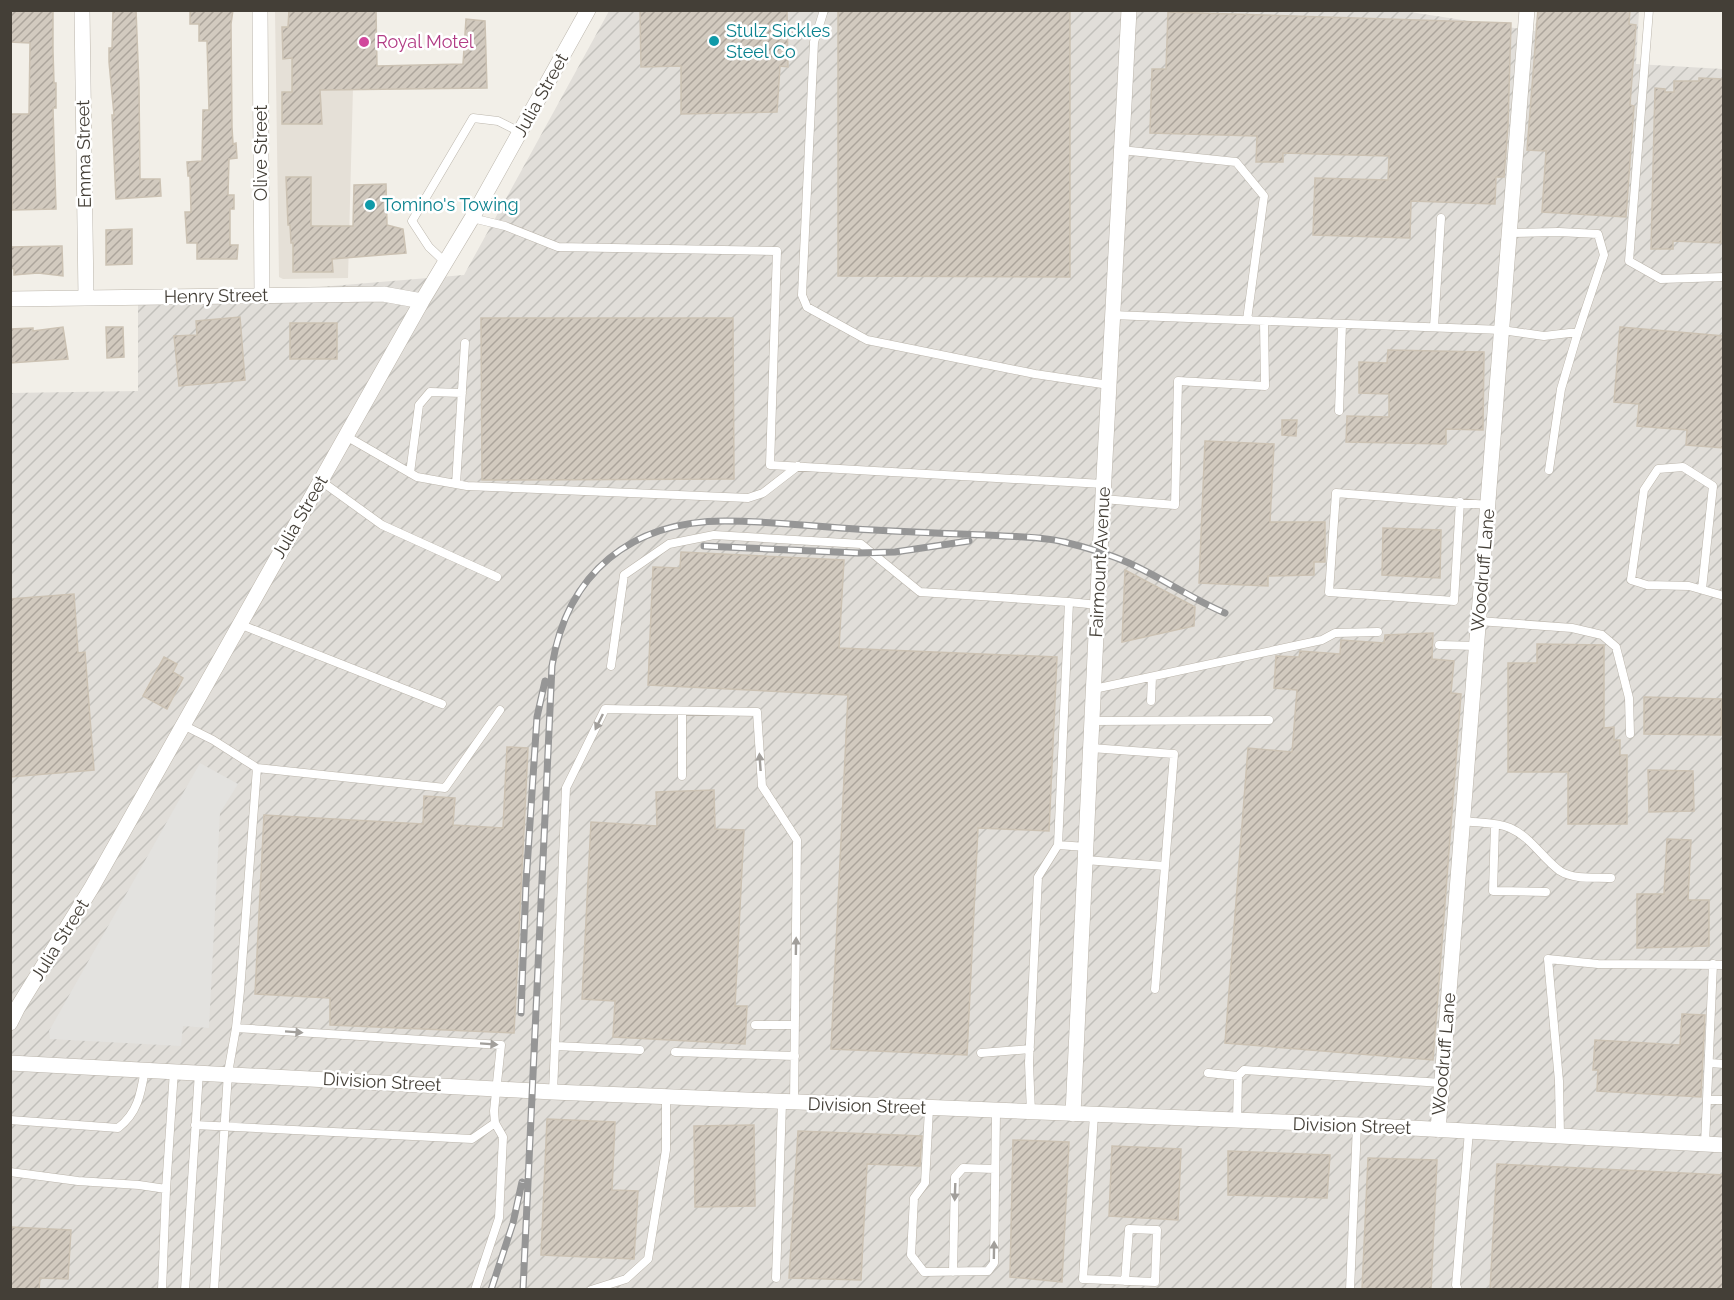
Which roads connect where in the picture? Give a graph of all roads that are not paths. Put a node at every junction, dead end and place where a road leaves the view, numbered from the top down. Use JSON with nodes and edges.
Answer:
{"nodes":[{"id":1,"x":82,"y":10,"type":"edge"},
{"id":2,"x":260,"y":10,"type":"edge"},
{"id":3,"x":588,"y":10,"type":"edge"},
{"id":4,"x":824,"y":10,"type":"edge"},
{"id":5,"x":1129,"y":10,"type":"edge"},
{"id":6,"x":1527,"y":10,"type":"edge"},
{"id":7,"x":1649,"y":10,"type":"edge"},
{"id":8,"x":520,"y":132,"type":"junction"},
{"id":9,"x":1121,"y":150,"type":"junction"},
{"id":10,"x":472,"y":218,"type":"junction"},
{"id":11,"x":1441,"y":218,"type":"dead end"},
{"id":12,"x":1510,"y":233,"type":"junction"},
{"id":13,"x":446,"y":262,"type":"junction"},
{"id":14,"x":1724,"y":277,"type":"edge"},
{"id":15,"x":262,"y":296,"type":"junction"},
{"id":16,"x":86,"y":298,"type":"junction"},
{"id":17,"x":10,"y":299,"type":"edge"},
{"id":18,"x":422,"y":301,"type":"junction"},
{"id":19,"x":1112,"y":315,"type":"junction"},
{"id":20,"x":1247,"y":320,"type":"junction"},
{"id":21,"x":1264,"y":321,"type":"junction"},
{"id":22,"x":1342,"y":324,"type":"junction"},
{"id":23,"x":1434,"y":327,"type":"junction"},
{"id":24,"x":1502,"y":330,"type":"junction"},
{"id":25,"x":1578,"y":332,"type":"junction"},
{"id":26,"x":465,"y":343,"type":"dead end"},
{"id":27,"x":1109,"y":385,"type":"junction"},
{"id":28,"x":462,"y":393,"type":"junction"},
{"id":29,"x":1339,"y":411,"type":"dead end"},
{"id":30,"x":346,"y":436,"type":"junction"},
{"id":31,"x":798,"y":466,"type":"junction"},
{"id":32,"x":1549,"y":470,"type":"dead end"},
{"id":33,"x":410,"y":474,"type":"junction"},
{"id":34,"x":321,"y":481,"type":"junction"},
{"id":35,"x":456,"y":484,"type":"junction"},
{"id":36,"x":1103,"y":491,"type":"junction"},
{"id":37,"x":1460,"y":502,"type":"junction"},
{"id":38,"x":1488,"y":505,"type":"junction"},
{"id":39,"x":497,"y":577,"type":"dead end"},
{"id":40,"x":1702,"y":590,"type":"junction"},
{"id":41,"x":1724,"y":596,"type":"edge"},
{"id":42,"x":1069,"y":602,"type":"junction"},
{"id":43,"x":1098,"y":605,"type":"junction"},
{"id":44,"x":1479,"y":621,"type":"junction"},
{"id":45,"x":239,"y":624,"type":"junction"},
{"id":46,"x":1378,"y":632,"type":"dead end"},
{"id":47,"x":1439,"y":645,"type":"dead end"},
{"id":48,"x":1477,"y":646,"type":"junction"},
{"id":49,"x":611,"y":666,"type":"dead end"},
{"id":50,"x":1152,"y":676,"type":"junction"},
{"id":51,"x":1094,"y":689,"type":"junction"},
{"id":52,"x":1151,"y":701,"type":"dead end"},
{"id":53,"x":442,"y":704,"type":"dead end"},
{"id":54,"x":500,"y":710,"type":"dead end"},
{"id":55,"x":682,"y":711,"type":"junction"},
{"id":56,"x":1269,"y":720,"type":"dead end"},
{"id":57,"x":1092,"y":721,"type":"junction"},
{"id":58,"x":183,"y":725,"type":"junction"},
{"id":59,"x":1630,"y":734,"type":"dead end"},
{"id":60,"x":1091,"y":748,"type":"junction"},
{"id":61,"x":257,"y":768,"type":"junction"},
{"id":62,"x":682,"y":776,"type":"dead end"},
{"id":63,"x":1463,"y":821,"type":"junction"},
{"id":64,"x":1495,"y":825,"type":"junction"},
{"id":65,"x":1058,"y":844,"type":"junction"},
{"id":66,"x":1085,"y":853,"type":"junction"},
{"id":67,"x":1165,"y":866,"type":"junction"},
{"id":68,"x":1611,"y":878,"type":"dead end"},
{"id":69,"x":1546,"y":892,"type":"dead end"},
{"id":70,"x":1713,"y":964,"type":"junction"},
{"id":71,"x":1724,"y":964,"type":"edge"},
{"id":72,"x":1155,"y":989,"type":"dead end"},
{"id":73,"x":10,"y":1023,"type":"edge"},
{"id":74,"x":755,"y":1024,"type":"dead end"},
{"id":75,"x":795,"y":1025,"type":"junction"},
{"id":76,"x":236,"y":1028,"type":"junction"},
{"id":77,"x":556,"y":1046,"type":"junction"},
{"id":78,"x":1030,"y":1049,"type":"junction"},
{"id":79,"x":640,"y":1050,"type":"dead end"},
{"id":80,"x":675,"y":1053,"type":"dead end"},
{"id":81,"x":981,"y":1053,"type":"dead end"},
{"id":82,"x":795,"y":1056,"type":"junction"},
{"id":83,"x":10,"y":1063,"type":"edge"},
{"id":84,"x":1709,"y":1063,"type":"junction"},
{"id":85,"x":1724,"y":1064,"type":"edge"},
{"id":86,"x":145,"y":1070,"type":"junction"},
{"id":87,"x":174,"y":1071,"type":"junction"},
{"id":88,"x":199,"y":1072,"type":"junction"},
{"id":89,"x":228,"y":1073,"type":"junction"},
{"id":90,"x":1208,"y":1073,"type":"dead end"},
{"id":91,"x":1239,"y":1076,"type":"junction"},
{"id":92,"x":1442,"y":1083,"type":"junction"},
{"id":93,"x":498,"y":1088,"type":"junction"},
{"id":94,"x":553,"y":1092,"type":"junction"},
{"id":95,"x":666,"y":1097,"type":"junction"},
{"id":96,"x":1707,"y":1100,"type":"junction"},
{"id":97,"x":1724,"y":1100,"type":"edge"},
{"id":98,"x":788,"y":1103,"type":"junction"},
{"id":99,"x":929,"y":1109,"type":"junction"},
{"id":100,"x":996,"y":1112,"type":"junction"},
{"id":101,"x":1031,"y":1113,"type":"junction"},
{"id":102,"x":1073,"y":1114,"type":"junction"},
{"id":103,"x":1094,"y":1115,"type":"junction"},
{"id":104,"x":10,"y":1120,"type":"edge"},
{"id":105,"x":1237,"y":1121,"type":"junction"},
{"id":106,"x":495,"y":1123,"type":"junction"},
{"id":107,"x":195,"y":1125,"type":"junction"},
{"id":108,"x":1357,"y":1125,"type":"junction"},
{"id":109,"x":224,"y":1126,"type":"junction"},
{"id":110,"x":1438,"y":1130,"type":"junction"},
{"id":111,"x":1469,"y":1131,"type":"junction"},
{"id":112,"x":1560,"y":1136,"type":"junction"},
{"id":113,"x":1705,"y":1144,"type":"junction"},
{"id":114,"x":1724,"y":1145,"type":"edge"},
{"id":115,"x":995,"y":1169,"type":"junction"},
{"id":116,"x":10,"y":1172,"type":"edge"},
{"id":117,"x":166,"y":1189,"type":"junction"},
{"id":118,"x":953,"y":1272,"type":"junction"},
{"id":119,"x":776,"y":1278,"type":"dead end"},
{"id":120,"x":1125,"y":1281,"type":"junction"},
{"id":121,"x":162,"y":1290,"type":"edge"},
{"id":122,"x":185,"y":1290,"type":"edge"},
{"id":123,"x":214,"y":1290,"type":"edge"},
{"id":124,"x":475,"y":1290,"type":"edge"},
{"id":125,"x":591,"y":1290,"type":"edge"},
{"id":126,"x":1350,"y":1290,"type":"edge"},
{"id":127,"x":1458,"y":1290,"type":"edge"}],
"edges":[{"from":1,"to":16,"type":"street","name":"Emma Street"},
{"from":2,"to":15,"type":"street","name":"Olive Street"},
{"from":3,"to":8,"type":"street","name":"Julia Street"},
{"from":4,"to":27,"type":"lane"},
{"from":5,"to":9,"type":"street","name":"Fairmount Avenue"},
{"from":6,"to":12,"type":"street","name":"Woodruff Lane"},
{"from":7,"to":14,"type":"lane"},
{"from":8,"to":10,"type":"street","name":"Julia Street"},
{"from":8,"to":13,"type":"lane"},
{"from":9,"to":19,"type":"street","name":"Fairmount Avenue"},
{"from":9,"to":20,"type":"lane"},
{"from":10,"to":13,"type":"street","name":"Julia Street"},
{"from":10,"to":31,"type":"lane"},
{"from":11,"to":23,"type":"lane"},
{"from":12,"to":24,"type":"street","name":"Woodruff Lane"},
{"from":12,"to":25,"type":"lane"},
{"from":13,"to":18,"type":"street","name":"Julia Street"},
{"from":15,"to":16,"type":"street","name":"Henry Street"},
{"from":15,"to":18,"type":"street","name":"Henry Street"},
{"from":16,"to":17,"type":"street","name":"Henry Street"},
{"from":18,"to":30,"type":"street","name":"Julia Street"},
{"from":19,"to":20,"type":"lane"},
{"from":19,"to":27,"type":"street","name":"Fairmount Avenue"},
{"from":20,"to":21,"type":"lane"},
{"from":21,"to":22,"type":"lane"},
{"from":21,"to":36,"type":"lane"},
{"from":22,"to":23,"type":"lane"},
{"from":22,"to":29,"type":"lane"},
{"from":23,"to":24,"type":"lane"},
{"from":24,"to":25,"type":"lane"},
{"from":24,"to":38,"type":"street","name":"Woodruff Lane"},
{"from":25,"to":32,"type":"lane"},
{"from":26,"to":28,"type":"lane"},
{"from":27,"to":36,"type":"street","name":"Fairmount Avenue"},
{"from":28,"to":33,"type":"lane"},
{"from":28,"to":35,"type":"lane"},
{"from":30,"to":33,"type":"lane"},
{"from":30,"to":34,"type":"street","name":"Julia Street"},
{"from":31,"to":35,"type":"lane"},
{"from":31,"to":36,"type":"lane"},
{"from":33,"to":35,"type":"lane"},
{"from":34,"to":39,"type":"lane"},
{"from":34,"to":45,"type":"street","name":"Julia Street"},
{"from":36,"to":43,"type":"street","name":"Fairmount Avenue"},
{"from":37,"to":37,"type":"lane"},
{"from":37,"to":38,"type":"lane"},
{"from":38,"to":44,"type":"street","name":"Woodruff Lane"},
{"from":40,"to":40,"type":"lane"},
{"from":40,"to":41,"type":"lane"},
{"from":42,"to":43,"type":"lane"},
{"from":42,"to":49,"type":"lane"},
{"from":42,"to":65,"type":"lane"},
{"from":43,"to":51,"type":"street","name":"Fairmount Avenue"},
{"from":44,"to":48,"type":"street","name":"Woodruff Lane"},
{"from":44,"to":59,"type":"lane"},
{"from":45,"to":53,"type":"lane"},
{"from":45,"to":58,"type":"street","name":"Julia Street"},
{"from":46,"to":50,"type":"lane"},
{"from":47,"to":48,"type":"lane"},
{"from":48,"to":63,"type":"street","name":"Woodruff Lane"},
{"from":50,"to":51,"type":"lane"},
{"from":50,"to":52,"type":"lane"},
{"from":51,"to":57,"type":"street","name":"Fairmount Avenue"},
{"from":54,"to":61,"type":"lane"},
{"from":55,"to":62,"type":"lane"},
{"from":75,"to":55,"type":"lane","one_way":true},
{"from":55,"to":77,"type":"lane","one_way":true},
{"from":56,"to":57,"type":"lane"},
{"from":57,"to":60,"type":"street","name":"Fairmount Avenue"},
{"from":58,"to":61,"type":"lane"},
{"from":58,"to":73,"type":"street","name":"Julia Street"},
{"from":60,"to":66,"type":"street","name":"Fairmount Avenue"},
{"from":60,"to":67,"type":"lane"},
{"from":61,"to":76,"type":"lane"},
{"from":63,"to":64,"type":"lane"},
{"from":63,"to":92,"type":"street","name":"Woodruff Lane"},
{"from":64,"to":68,"type":"lane"},
{"from":64,"to":69,"type":"lane"},
{"from":65,"to":66,"type":"lane"},
{"from":65,"to":78,"type":"lane"},
{"from":66,"to":67,"type":"lane"},
{"from":66,"to":102,"type":"street","name":"Fairmount Avenue"},
{"from":67,"to":72,"type":"lane"},
{"from":70,"to":71,"type":"lane"},
{"from":70,"to":84,"type":"lane"},
{"from":70,"to":112,"type":"lane"},
{"from":74,"to":75,"type":"lane"},
{"from":75,"to":82,"type":"lane"},
{"from":76,"to":89,"type":"lane"},
{"from":76,"to":93,"type":"lane","one_way":true},
{"from":77,"to":79,"type":"lane"},
{"from":77,"to":94,"type":"lane"},
{"from":78,"to":81,"type":"lane"},
{"from":78,"to":101,"type":"lane"},
{"from":80,"to":82,"type":"lane"},
{"from":82,"to":98,"type":"lane"},
{"from":83,"to":86,"type":"street","name":"Division Street"},
{"from":84,"to":85,"type":"lane"},
{"from":84,"to":96,"type":"lane"},
{"from":86,"to":87,"type":"street","name":"Division Street"},
{"from":86,"to":104,"type":"lane"},
{"from":87,"to":88,"type":"street","name":"Division Street"},
{"from":87,"to":117,"type":"lane"},
{"from":88,"to":89,"type":"street","name":"Division Street"},
{"from":88,"to":107,"type":"lane"},
{"from":89,"to":93,"type":"street","name":"Division Street"},
{"from":89,"to":109,"type":"lane"},
{"from":90,"to":91,"type":"lane"},
{"from":91,"to":92,"type":"lane"},
{"from":91,"to":105,"type":"lane"},
{"from":92,"to":110,"type":"street","name":"Woodruff Lane"},
{"from":93,"to":94,"type":"street","name":"Division Street"},
{"from":93,"to":106,"type":"lane"},
{"from":94,"to":95,"type":"street","name":"Division Street"},
{"from":95,"to":98,"type":"street","name":"Division Street"},
{"from":95,"to":125,"type":"lane"},
{"from":96,"to":97,"type":"lane"},
{"from":96,"to":113,"type":"lane"},
{"from":98,"to":99,"type":"street","name":"Division Street"},
{"from":98,"to":119,"type":"lane"},
{"from":99,"to":100,"type":"street","name":"Division Street"},
{"from":99,"to":118,"type":"lane"},
{"from":100,"to":101,"type":"street","name":"Division Street"},
{"from":100,"to":115,"type":"lane"},
{"from":101,"to":102,"type":"street","name":"Division Street"},
{"from":102,"to":103,"type":"street","name":"Division Street"},
{"from":103,"to":105,"type":"street","name":"Division Street"},
{"from":103,"to":120,"type":"lane"},
{"from":105,"to":108,"type":"street","name":"Division Street"},
{"from":106,"to":109,"type":"lane"},
{"from":106,"to":124,"type":"lane"},
{"from":107,"to":109,"type":"lane"},
{"from":107,"to":122,"type":"lane"},
{"from":108,"to":110,"type":"street","name":"Division Street"},
{"from":108,"to":126,"type":"lane"},
{"from":109,"to":123,"type":"lane"},
{"from":110,"to":111,"type":"street","name":"Division Street"},
{"from":111,"to":112,"type":"street","name":"Division Street"},
{"from":111,"to":127,"type":"lane"},
{"from":112,"to":113,"type":"street","name":"Division Street"},
{"from":113,"to":114,"type":"street","name":"Division Street"},
{"from":118,"to":115,"type":"lane","one_way":true},
{"from":115,"to":118,"type":"lane","one_way":true},
{"from":116,"to":117,"type":"lane"},
{"from":117,"to":121,"type":"lane"},
{"from":120,"to":120,"type":"lane"}]}
